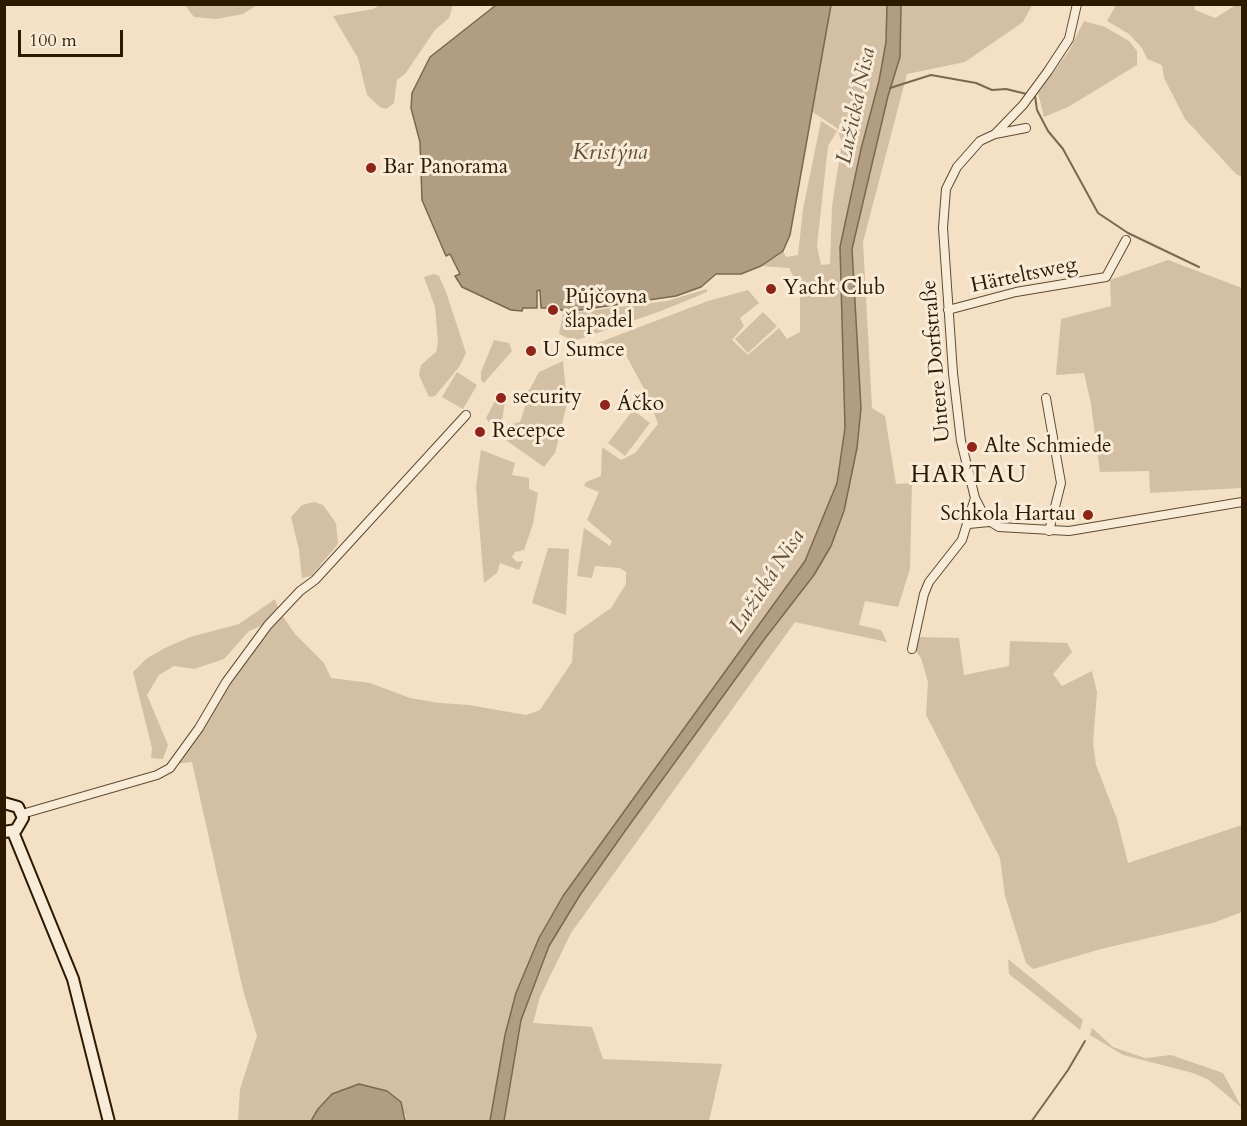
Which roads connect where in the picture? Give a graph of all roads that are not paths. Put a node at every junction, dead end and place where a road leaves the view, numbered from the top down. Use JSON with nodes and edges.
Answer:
{"nodes":[{"id":1,"x":1077,"y":4,"type":"edge"},
{"id":2,"x":1026,"y":128,"type":"dead end"},
{"id":3,"x":995,"y":134,"type":"junction"},
{"id":4,"x":1126,"y":240,"type":"dead end"},
{"id":5,"x":948,"y":310,"type":"junction"},
{"id":6,"x":1046,"y":398,"type":"dead end"},
{"id":7,"x":466,"y":415,"type":"dead end"},
{"id":8,"x":975,"y":498,"type":"junction"},
{"id":9,"x":1242,"y":502,"type":"edge"},
{"id":10,"x":989,"y":522,"type":"junction"},
{"id":11,"x":969,"y":524,"type":"junction"},
{"id":12,"x":1049,"y":531,"type":"junction"},
{"id":13,"x":912,"y":649,"type":"dead end"},
{"id":14,"x":4,"y":803,"type":"edge"},
{"id":15,"x":22,"y":814,"type":"junction"},
{"id":16,"x":9,"y":832,"type":"edge"},
{"id":17,"x":109,"y":1122,"type":"edge"}],
"edges":[{"from":1,"to":3,"type":"street","name":"Untere Dorfstraße"},
{"from":2,"to":3,"type":"street"},
{"from":3,"to":5,"type":"street","name":"Untere Dorfstraße"},
{"from":4,"to":5,"type":"street","name":"Härteltsweg"},
{"from":5,"to":8,"type":"street","name":"Untere Dorfstraße"},
{"from":6,"to":12,"type":"street"},
{"from":7,"to":15,"type":"street"},
{"from":8,"to":10,"type":"street","name":"Untere Dorfstraße"},
{"from":8,"to":11,"type":"street"},
{"from":9,"to":12,"type":"street"},
{"from":10,"to":11,"type":"street"},
{"from":10,"to":12,"type":"street"},
{"from":11,"to":13,"type":"street"},
{"from":14,"to":15,"type":"main road"},
{"from":15,"to":16,"type":"main road"},
{"from":16,"to":17,"type":"main road"}]}
